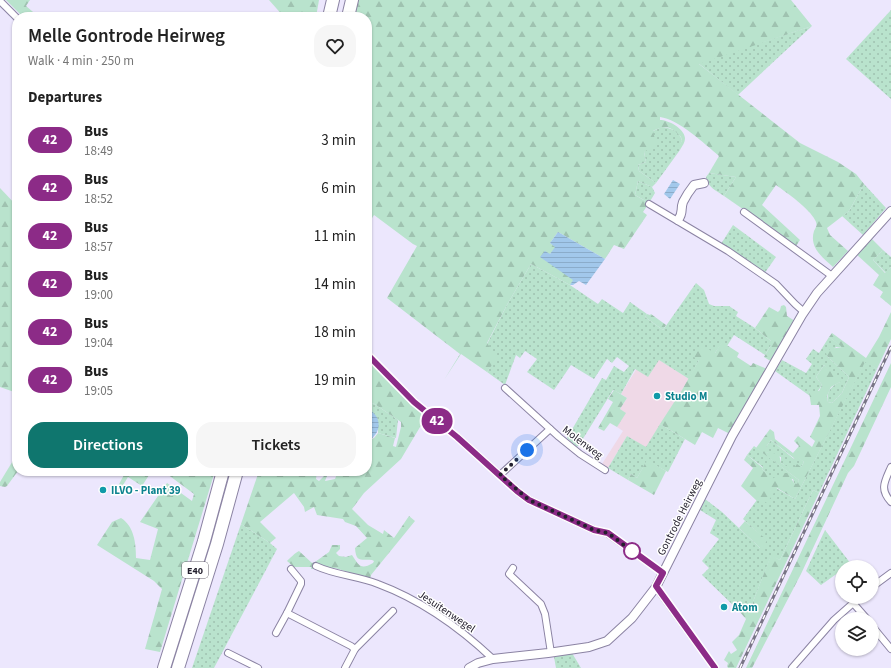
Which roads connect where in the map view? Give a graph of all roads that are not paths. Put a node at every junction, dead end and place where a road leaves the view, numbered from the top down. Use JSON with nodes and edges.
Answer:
{"nodes":[{"id":1,"x":333,"y":0,"type":"edge"},
{"id":2,"x":345,"y":0,"type":"edge"},
{"id":3,"x":352,"y":0,"type":"edge"},
{"id":4,"x":0,"y":1,"type":"edge"},
{"id":5,"x":330,"y":12,"type":"edge"},
{"id":6,"x":342,"y":12,"type":"edge"},
{"id":7,"x":349,"y":12,"type":"edge"},
{"id":8,"x":12,"y":13,"type":"edge"},
{"id":9,"x":704,"y":183,"type":"dead end"},
{"id":10,"x":649,"y":204,"type":"dead end"},
{"id":11,"x":891,"y":211,"type":"edge"},
{"id":12,"x":744,"y":212,"type":"dead end"},
{"id":13,"x":678,"y":220,"type":"junction"},
{"id":14,"x":832,"y":276,"type":"junction"},
{"id":15,"x":804,"y":312,"type":"junction"},
{"id":16,"x":372,"y":359,"type":"edge"},
{"id":17,"x":506,"y":388,"type":"dead end"},
{"id":18,"x":550,"y":429,"type":"junction"},
{"id":19,"x":891,"y":467,"type":"edge"},
{"id":20,"x":605,"y":470,"type":"dead end"},
{"id":21,"x":500,"y":475,"type":"junction"},
{"id":22,"x":222,"y":476,"type":"edge"},
{"id":23,"x":236,"y":476,"type":"edge"},
{"id":24,"x":891,"y":502,"type":"edge"},
{"id":25,"x":316,"y":566,"type":"dead end"},
{"id":26,"x":513,"y":568,"type":"dead end"},
{"id":27,"x":290,"y":569,"type":"dead end"},
{"id":28,"x":663,"y":573,"type":"junction"},
{"id":29,"x":891,"y":573,"type":"edge"},
{"id":30,"x":879,"y":582,"type":"edge"},
{"id":31,"x":656,"y":586,"type":"junction"},
{"id":32,"x":852,"y":604,"type":"edge"},
{"id":33,"x":854,"y":604,"type":"edge"},
{"id":34,"x":393,"y":611,"type":"dead end"},
{"id":35,"x":861,"y":612,"type":"edge"},
{"id":36,"x":287,"y":613,"type":"junction"},
{"id":37,"x":276,"y":633,"type":"dead end"},
{"id":38,"x":879,"y":634,"type":"edge"},
{"id":39,"x":891,"y":648,"type":"edge"},
{"id":40,"x":354,"y":650,"type":"junction"},
{"id":41,"x":228,"y":652,"type":"dead end"},
{"id":42,"x":551,"y":653,"type":"junction"},
{"id":43,"x":493,"y":659,"type":"junction"},
{"id":44,"x":164,"y":668,"type":"edge"},
{"id":45,"x":178,"y":668,"type":"edge"},
{"id":46,"x":258,"y":668,"type":"edge"},
{"id":47,"x":345,"y":668,"type":"edge"},
{"id":48,"x":469,"y":668,"type":"edge"},
{"id":49,"x":715,"y":668,"type":"edge"},
{"id":50,"x":792,"y":668,"type":"edge"}],
"edges":[{"from":1,"to":5,"type":"highway"},
{"from":2,"to":6,"type":"highway"},
{"from":3,"to":7,"type":"highway"},
{"from":4,"to":8,"type":"street"},
{"from":9,"to":13,"type":"street"},
{"from":10,"to":13,"type":"street"},
{"from":11,"to":14,"type":"street","name":"Gontrode Heirweg"},
{"from":12,"to":14,"type":"street"},
{"from":13,"to":15,"type":"street"},
{"from":14,"to":15,"type":"street","name":"Gontrode Heirweg"},
{"from":15,"to":28,"type":"street","name":"Gontrode Heirweg"},
{"from":16,"to":21,"type":"street"},
{"from":17,"to":18,"type":"street","name":"Molenweg"},
{"from":18,"to":20,"type":"street","name":"Molenweg"},
{"from":18,"to":21,"type":"street","name":"Molenweg"},
{"from":19,"to":24,"type":"street"},
{"from":21,"to":28,"type":"street"},
{"from":22,"to":44,"type":"highway","number":"E40"},
{"from":23,"to":45,"type":"highway","number":"E40"},
{"from":25,"to":43,"type":"street","name":"Jesuitenwegel"},
{"from":26,"to":42,"type":"street"},
{"from":27,"to":36,"type":"street"},
{"from":28,"to":31,"type":"street","name":"Gontrode Heirweg"},
{"from":29,"to":30,"type":"street"},
{"from":31,"to":42,"type":"street","name":"Gontrode Heirweg"},
{"from":31,"to":49,"type":"street"},
{"from":32,"to":50,"type":"street"},
{"from":33,"to":35,"type":"street"},
{"from":34,"to":40,"type":"street"},
{"from":36,"to":37,"type":"street"},
{"from":36,"to":40,"type":"street"},
{"from":38,"to":39,"type":"street"},
{"from":40,"to":47,"type":"street"},
{"from":41,"to":46,"type":"street"},
{"from":42,"to":43,"type":"street","name":"Gontrode Heirweg"},
{"from":43,"to":48,"type":"street","name":"Gontrode Heirweg"}]}
